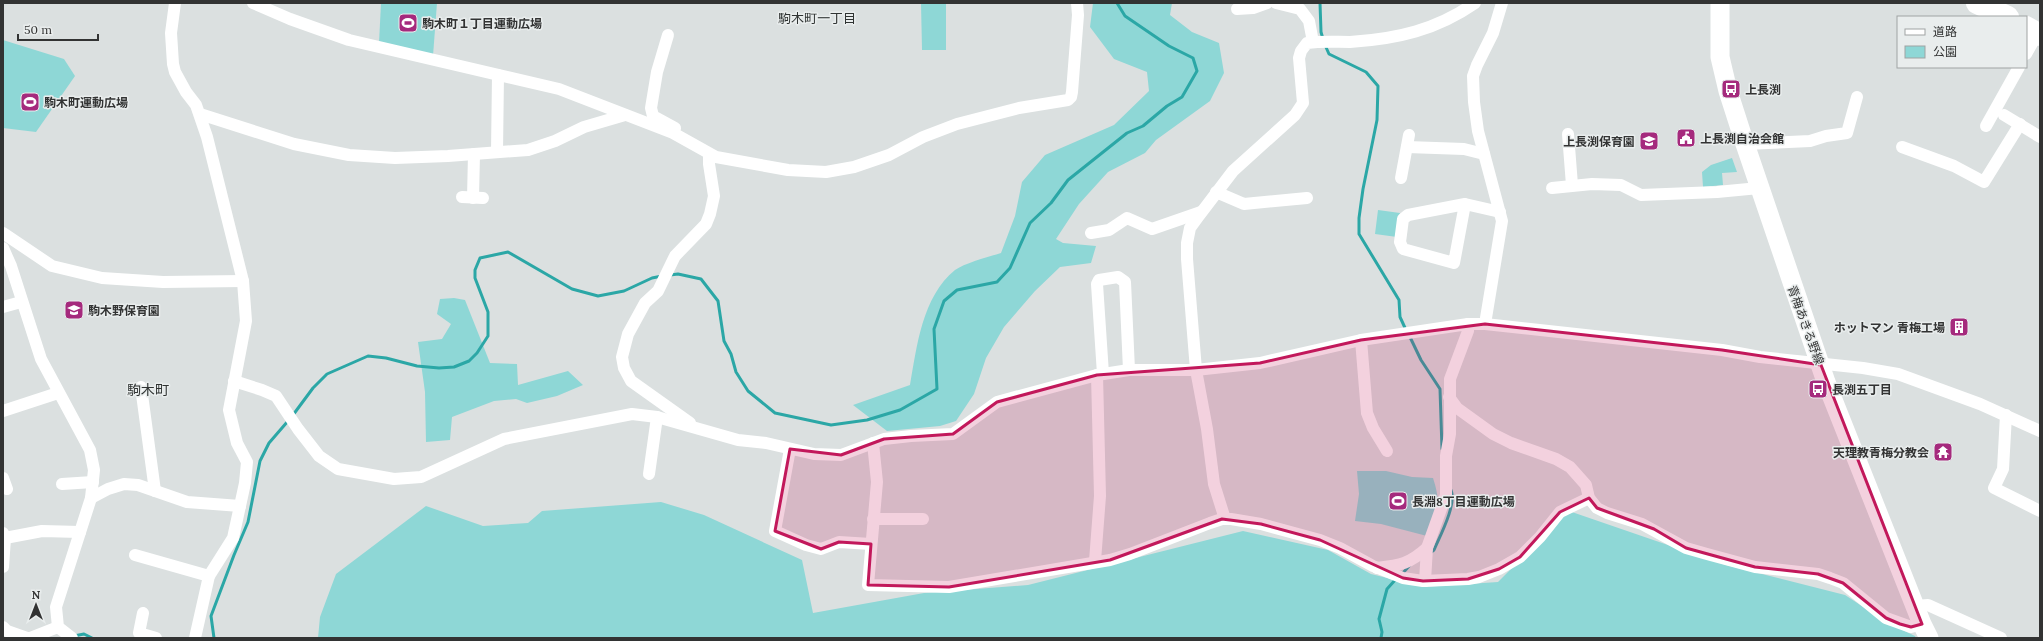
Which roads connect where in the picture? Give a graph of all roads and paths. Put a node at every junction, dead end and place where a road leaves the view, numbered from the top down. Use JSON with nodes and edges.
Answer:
{"nodes":[{"id":1,"x":175,"y":3,"type":"edge"},
{"id":2,"x":253,"y":3,"type":"edge"},
{"id":3,"x":1077,"y":3,"type":"edge"},
{"id":4,"x":1267,"y":3,"type":"edge"},
{"id":5,"x":1276,"y":3,"type":"edge"},
{"id":6,"x":1475,"y":3,"type":"edge"},
{"id":7,"x":1502,"y":3,"type":"edge"},
{"id":8,"x":1720,"y":3,"type":"edge"},
{"id":9,"x":1979,"y":3,"type":"edge"},
{"id":10,"x":1237,"y":9,"type":"dead end"},
{"id":11,"x":2006,"y":16,"type":"edge"},
{"id":12,"x":2034,"y":32,"type":"edge"},
{"id":13,"x":668,"y":35,"type":"dead end"},
{"id":14,"x":1318,"y":41,"type":"junction"},
{"id":15,"x":2027,"y":51,"type":"edge"},
{"id":16,"x":2018,"y":68,"type":"edge"},
{"id":17,"x":498,"y":74,"type":"junction"},
{"id":18,"x":1857,"y":97,"type":"dead end"},
{"id":19,"x":200,"y":114,"type":"junction"},
{"id":20,"x":2004,"y":115,"type":"dead end"},
{"id":21,"x":625,"y":116,"type":"junction"},
{"id":22,"x":2020,"y":124,"type":"junction"},
{"id":23,"x":1986,"y":126,"type":"dead end"},
{"id":24,"x":1568,"y":134,"type":"dead end"},
{"id":25,"x":1409,"y":135,"type":"dead end"},
{"id":26,"x":2040,"y":137,"type":"edge"},
{"id":27,"x":1745,"y":144,"type":"junction"},
{"id":28,"x":696,"y":147,"type":"junction"},
{"id":29,"x":1406,"y":147,"type":"junction"},
{"id":30,"x":1902,"y":147,"type":"dead end"},
{"id":31,"x":497,"y":152,"type":"junction"},
{"id":32,"x":474,"y":154,"type":"junction"},
{"id":33,"x":1484,"y":154,"type":"junction"},
{"id":34,"x":710,"y":155,"type":"junction"},
{"id":35,"x":1401,"y":178,"type":"dead end"},
{"id":36,"x":1572,"y":185,"type":"junction"},
{"id":37,"x":1552,"y":188,"type":"dead end"},
{"id":38,"x":1759,"y":188,"type":"junction"},
{"id":39,"x":1216,"y":192,"type":"junction"},
{"id":40,"x":473,"y":198,"type":"dead end"},
{"id":41,"x":1307,"y":198,"type":"dead end"},
{"id":42,"x":1465,"y":204,"type":"junction"},
{"id":43,"x":1201,"y":212,"type":"junction"},
{"id":44,"x":1500,"y":212,"type":"junction"},
{"id":45,"x":3,"y":233,"type":"edge"},
{"id":46,"x":1091,"y":233,"type":"dead end"},
{"id":47,"x":3,"y":248,"type":"edge"},
{"id":48,"x":243,"y":281,"type":"junction"},
{"id":49,"x":21,"y":302,"type":"junction"},
{"id":50,"x":3,"y":307,"type":"edge"},
{"id":51,"x":1468,"y":324,"type":"junction"},
{"id":52,"x":1485,"y":324,"type":"junction"},
{"id":53,"x":1361,"y":340,"type":"junction"},
{"id":54,"x":1821,"y":365,"type":"junction"},
{"id":55,"x":1130,"y":370,"type":"junction"},
{"id":56,"x":1196,"y":370,"type":"junction"},
{"id":57,"x":1100,"y":374,"type":"junction"},
{"id":58,"x":234,"y":381,"type":"junction"},
{"id":59,"x":141,"y":387,"type":"dead end"},
{"id":60,"x":58,"y":393,"type":"junction"},
{"id":61,"x":1448,"y":397,"type":"junction"},
{"id":62,"x":3,"y":411,"type":"edge"},
{"id":63,"x":2006,"y":415,"type":"junction"},
{"id":64,"x":656,"y":417,"type":"junction"},
{"id":65,"x":697,"y":428,"type":"junction"},
{"id":66,"x":2040,"y":431,"type":"edge"},
{"id":67,"x":873,"y":444,"type":"junction"},
{"id":68,"x":790,"y":449,"type":"junction"},
{"id":69,"x":1387,"y":451,"type":"dead end"},
{"id":70,"x":650,"y":474,"type":"dead end"},
{"id":71,"x":92,"y":482,"type":"junction"},
{"id":72,"x":62,"y":484,"type":"dead end"},
{"id":73,"x":155,"y":491,"type":"junction"},
{"id":74,"x":91,"y":498,"type":"junction"},
{"id":75,"x":1589,"y":498,"type":"junction"},
{"id":76,"x":240,"y":506,"type":"junction"},
{"id":77,"x":2040,"y":511,"type":"edge"},
{"id":78,"x":873,"y":519,"type":"junction"},
{"id":79,"x":923,"y":519,"type":"dead end"},
{"id":80,"x":1225,"y":519,"type":"junction"},
{"id":81,"x":80,"y":532,"type":"junction"},
{"id":82,"x":4,"y":535,"type":"edge"},
{"id":83,"x":871,"y":544,"type":"junction"},
{"id":84,"x":1427,"y":549,"type":"junction"},
{"id":85,"x":135,"y":555,"type":"dead end"},
{"id":86,"x":1095,"y":561,"type":"junction"},
{"id":87,"x":3,"y":567,"type":"edge"},
{"id":88,"x":1377,"y":568,"type":"junction"},
{"id":89,"x":210,"y":576,"type":"junction"},
{"id":90,"x":1426,"y":581,"type":"junction"},
{"id":91,"x":1916,"y":606,"type":"junction"},
{"id":92,"x":143,"y":613,"type":"dead end"},
{"id":93,"x":3,"y":627,"type":"edge"},
{"id":94,"x":58,"y":627,"type":"junction"},
{"id":95,"x":1926,"y":631,"type":"edge"},
{"id":96,"x":71,"y":637,"type":"edge"},
{"id":97,"x":29,"y":638,"type":"edge"},
{"id":98,"x":156,"y":638,"type":"edge"},
{"id":99,"x":196,"y":638,"type":"edge"},
{"id":100,"x":2001,"y":638,"type":"edge"}],
"edges":[{"from":1,"to":19,"type":"street"},
{"from":2,"to":17,"type":"street"},
{"from":3,"to":34,"type":"street"},
{"from":4,"to":10,"type":"street"},
{"from":5,"to":14,"type":"street"},
{"from":6,"to":14,"type":"street"},
{"from":7,"to":33,"type":"street"},
{"from":8,"to":27,"type":"main road","name":"青梅あきる野線"},
{"from":9,"to":11,"type":"highway"},
{"from":12,"to":15,"type":"street"},
{"from":13,"to":28,"type":"street"},
{"from":14,"to":39,"type":"street"},
{"from":16,"to":23,"type":"street"},
{"from":17,"to":21,"type":"street"},
{"from":17,"to":31,"type":"street"},
{"from":18,"to":27,"type":"street"},
{"from":19,"to":32,"type":"street"},
{"from":19,"to":48,"type":"street"},
{"from":20,"to":22,"type":"street"},
{"from":21,"to":28,"type":"street"},
{"from":21,"to":31,"type":"street"},
{"from":22,"to":26,"type":"street"},
{"from":22,"to":30,"type":"street"},
{"from":24,"to":36,"type":"street"},
{"from":25,"to":29,"type":"street"},
{"from":27,"to":38,"type":"main road","name":"青梅あきる野線"},
{"from":28,"to":34,"type":"street"},
{"from":29,"to":33,"type":"street"},
{"from":29,"to":35,"type":"street"},
{"from":31,"to":32,"type":"street"},
{"from":32,"to":40,"type":"street"},
{"from":33,"to":44,"type":"street"},
{"from":34,"to":65,"type":"street"},
{"from":36,"to":37,"type":"street"},
{"from":36,"to":38,"type":"street"},
{"from":38,"to":54,"type":"main road","name":"青梅あきる野線"},
{"from":39,"to":41,"type":"street"},
{"from":39,"to":43,"type":"street"},
{"from":42,"to":42,"type":"street"},
{"from":42,"to":44,"type":"street"},
{"from":43,"to":46,"type":"street"},
{"from":43,"to":56,"type":"street"},
{"from":44,"to":52,"type":"street"},
{"from":45,"to":48,"type":"street"},
{"from":47,"to":49,"type":"street"},
{"from":48,"to":58,"type":"street"},
{"from":49,"to":50,"type":"street"},
{"from":49,"to":60,"type":"street"},
{"from":51,"to":52,"type":"street"},
{"from":51,"to":53,"type":"street"},
{"from":51,"to":61,"type":"street"},
{"from":52,"to":54,"type":"street"},
{"from":53,"to":56,"type":"street"},
{"from":53,"to":69,"type":"street"},
{"from":54,"to":63,"type":"street"},
{"from":54,"to":91,"type":"main road","name":"青梅あきる野線"},
{"from":55,"to":56,"type":"street"},
{"from":55,"to":57,"type":"street"},
{"from":55,"to":57,"type":"street"},
{"from":56,"to":80,"type":"street"},
{"from":57,"to":67,"type":"street"},
{"from":57,"to":86,"type":"street"},
{"from":58,"to":64,"type":"street"},
{"from":58,"to":76,"type":"street"},
{"from":59,"to":73,"type":"street"},
{"from":60,"to":62,"type":"street"},
{"from":60,"to":71,"type":"street"},
{"from":61,"to":75,"type":"street"},
{"from":61,"to":84,"type":"street"},
{"from":63,"to":66,"type":"street"},
{"from":63,"to":77,"type":"street"},
{"from":64,"to":65,"type":"street"},
{"from":64,"to":70,"type":"street"},
{"from":65,"to":68,"type":"street"},
{"from":67,"to":68,"type":"street"},
{"from":67,"to":78,"type":"street"},
{"from":68,"to":83,"type":"street"},
{"from":71,"to":72,"type":"street"},
{"from":71,"to":74,"type":"street"},
{"from":73,"to":74,"type":"street"},
{"from":73,"to":76,"type":"street"},
{"from":74,"to":81,"type":"street"},
{"from":75,"to":90,"type":"street"},
{"from":75,"to":95,"type":"street"},
{"from":76,"to":89,"type":"street"},
{"from":78,"to":79,"type":"street"},
{"from":78,"to":83,"type":"street"},
{"from":80,"to":86,"type":"street"},
{"from":80,"to":88,"type":"street"},
{"from":81,"to":82,"type":"street"},
{"from":81,"to":94,"type":"street"},
{"from":82,"to":87,"type":"street"},
{"from":83,"to":86,"type":"street"},
{"from":84,"to":88,"type":"street"},
{"from":84,"to":90,"type":"street"},
{"from":85,"to":89,"type":"street"},
{"from":88,"to":90,"type":"street"},
{"from":89,"to":99,"type":"street"},
{"from":91,"to":95,"type":"main road","name":"青梅あきる野線"},
{"from":91,"to":100,"type":"street"},
{"from":92,"to":98,"type":"street"},
{"from":93,"to":97,"type":"street"},
{"from":94,"to":96,"type":"street"},
{"from":94,"to":97,"type":"street"}]}
